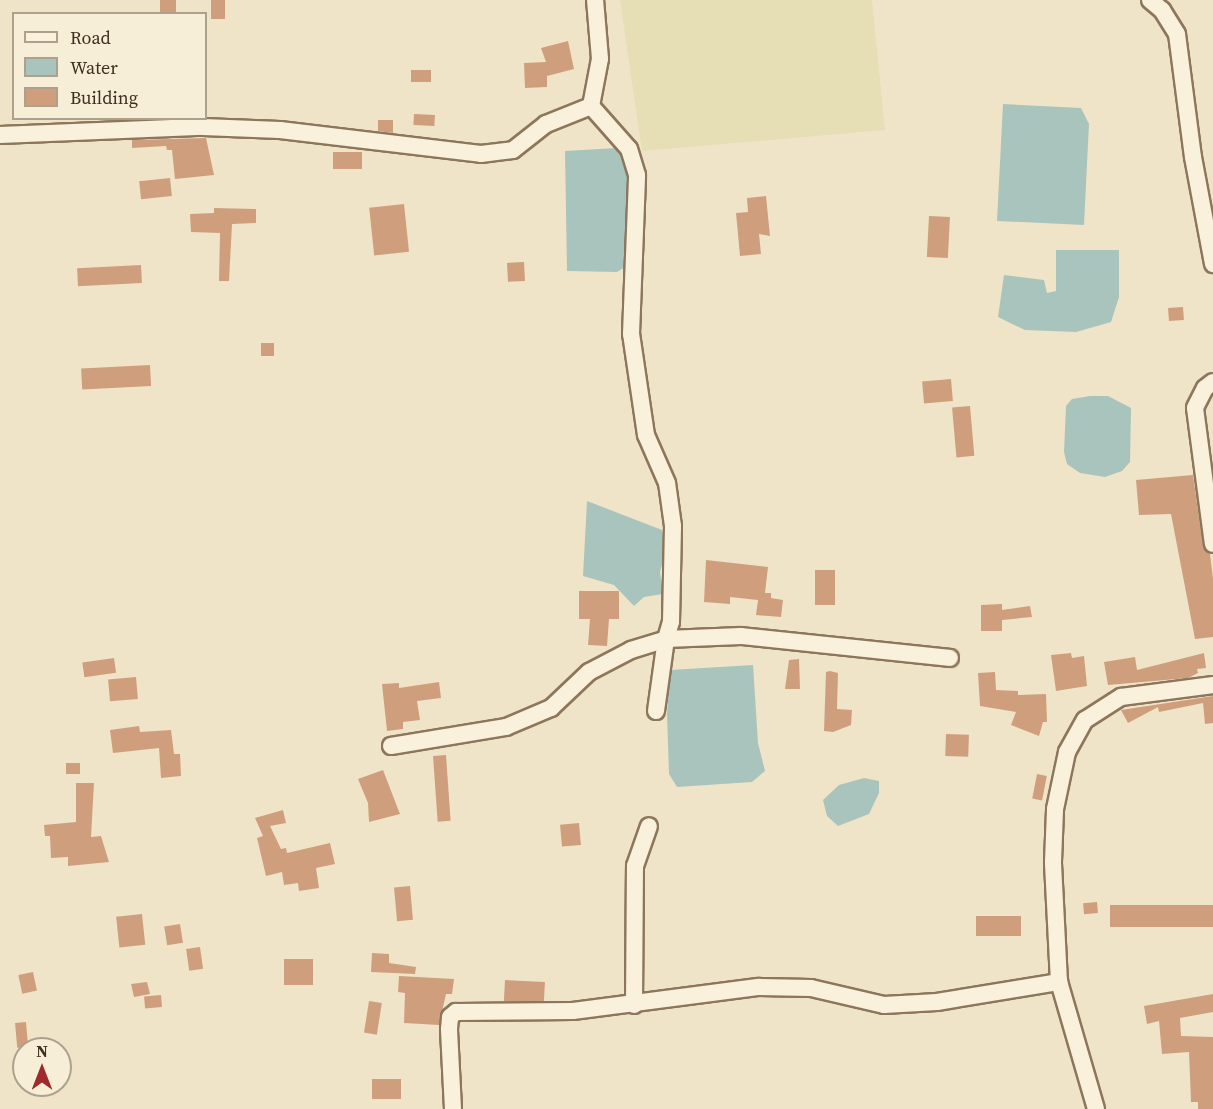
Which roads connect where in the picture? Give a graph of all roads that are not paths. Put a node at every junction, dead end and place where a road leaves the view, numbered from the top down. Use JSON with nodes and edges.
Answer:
{"nodes":[{"id":1,"x":595,"y":0,"type":"edge"},
{"id":2,"x":1150,"y":0,"type":"edge"},
{"id":3,"x":591,"y":106,"type":"junction"},
{"id":4,"x":0,"y":135,"type":"edge"},
{"id":5,"x":1213,"y":264,"type":"edge"},
{"id":6,"x":1213,"y":382,"type":"edge"},
{"id":7,"x":1213,"y":544,"type":"edge"},
{"id":8,"x":666,"y":639,"type":"junction"},
{"id":9,"x":950,"y":658,"type":"dead end"},
{"id":10,"x":1213,"y":685,"type":"edge"},
{"id":11,"x":656,"y":711,"type":"dead end"},
{"id":12,"x":391,"y":746,"type":"dead end"},
{"id":13,"x":649,"y":826,"type":"dead end"},
{"id":14,"x":1059,"y":982,"type":"junction"},
{"id":15,"x":634,"y":1005,"type":"junction"},
{"id":16,"x":453,"y":1109,"type":"edge"},
{"id":17,"x":1096,"y":1109,"type":"edge"}],
"edges":[{"from":1,"to":3,"type":"street"},
{"from":2,"to":5,"type":"street"},
{"from":3,"to":4,"type":"street"},
{"from":3,"to":8,"type":"street"},
{"from":6,"to":7,"type":"street"},
{"from":8,"to":9,"type":"street"},
{"from":8,"to":11,"type":"street"},
{"from":8,"to":12,"type":"street"},
{"from":10,"to":14,"type":"street"},
{"from":13,"to":15,"type":"street"},
{"from":14,"to":15,"type":"street"},
{"from":14,"to":17,"type":"street"},
{"from":15,"to":16,"type":"street"}]}
